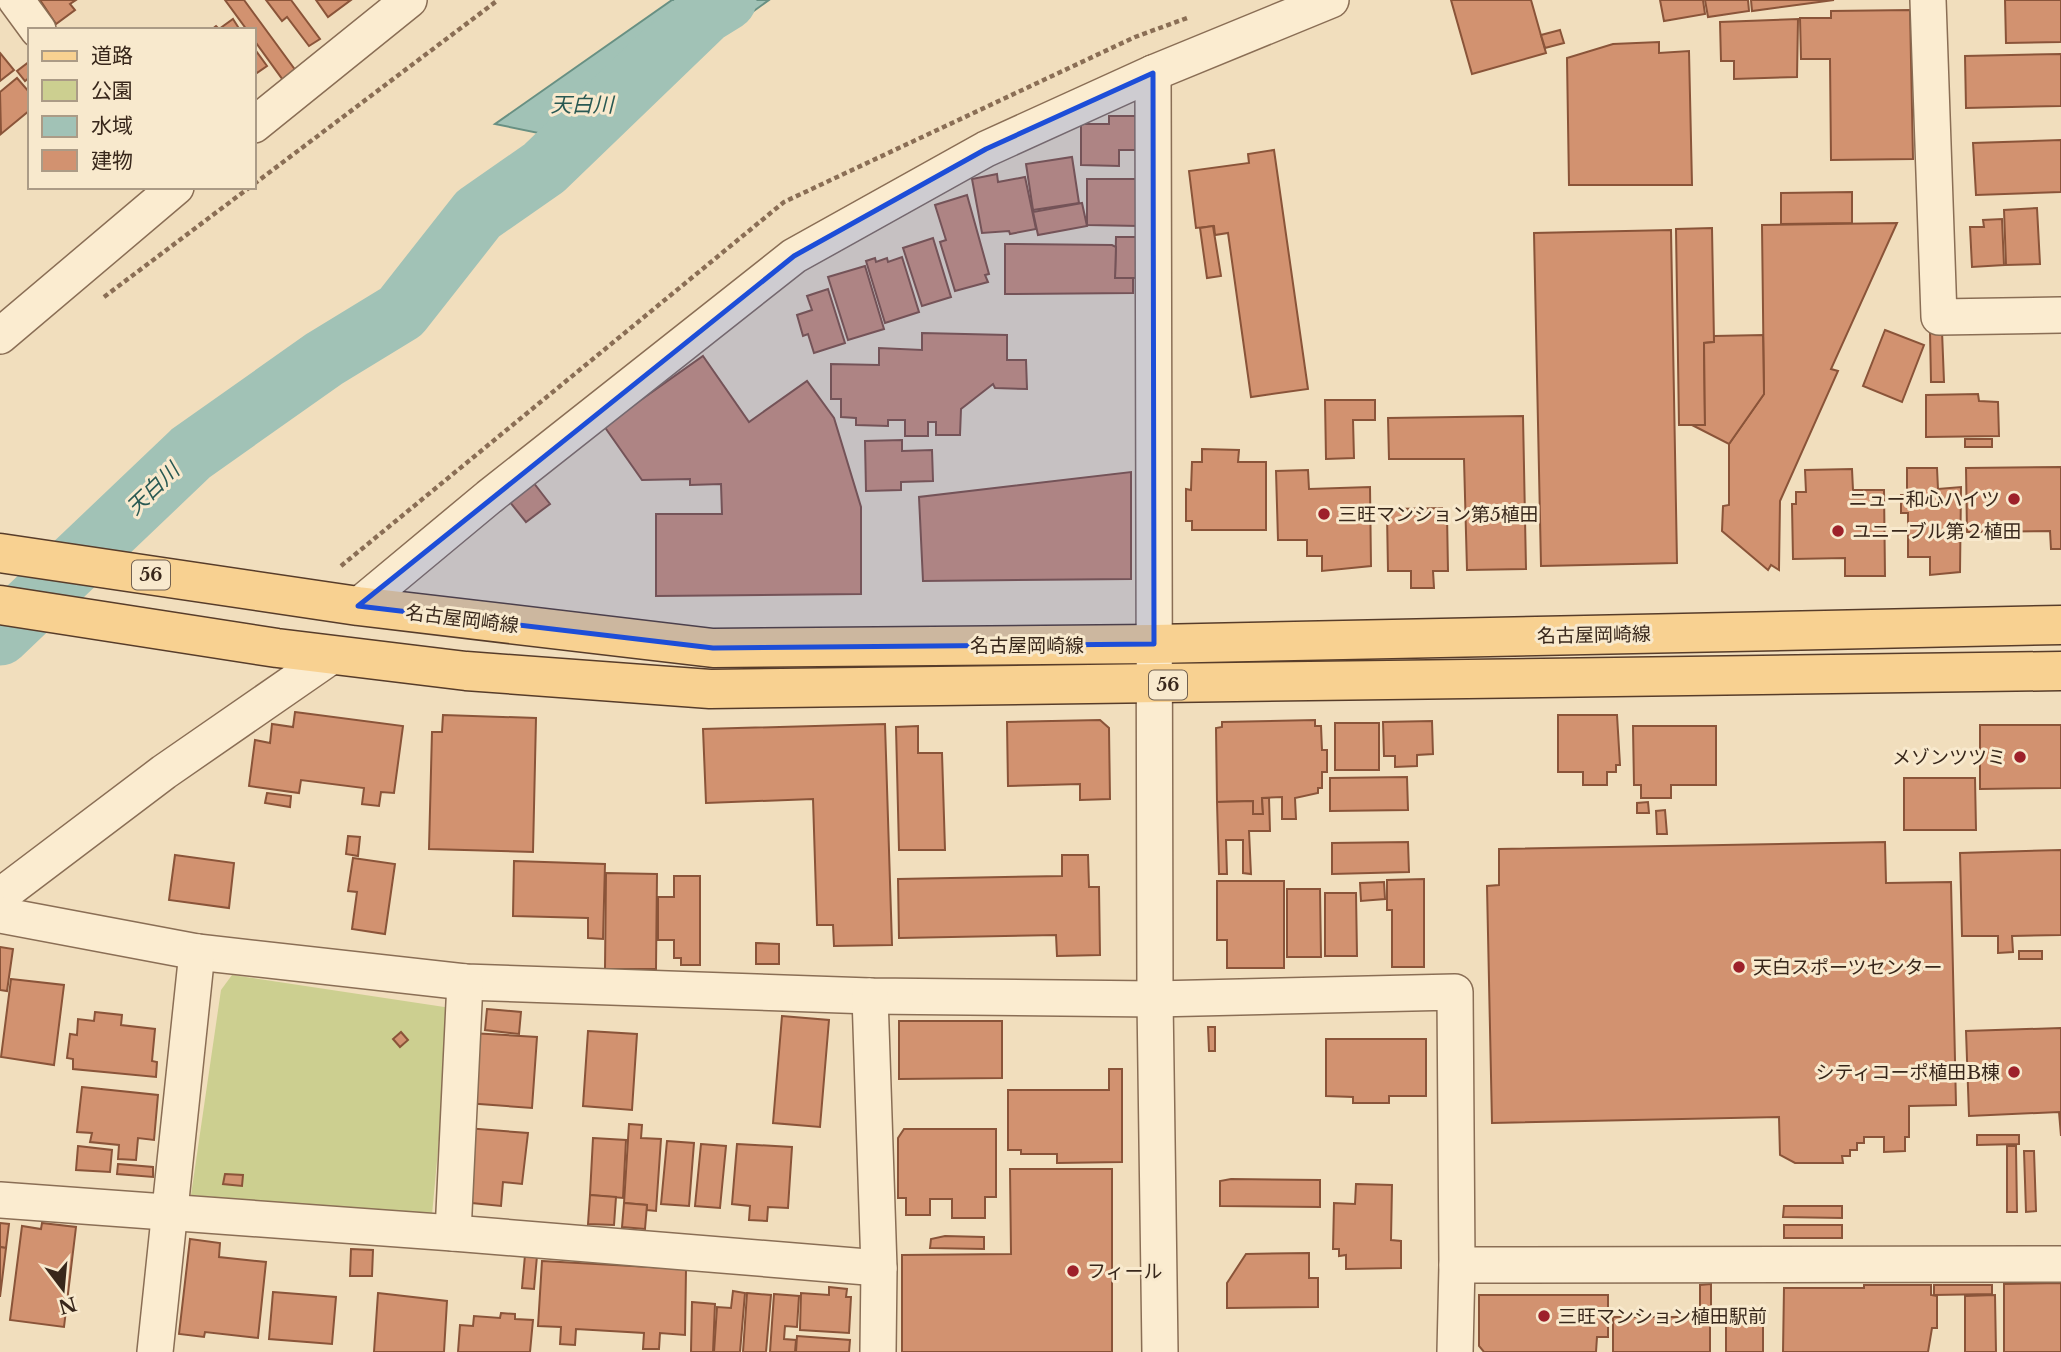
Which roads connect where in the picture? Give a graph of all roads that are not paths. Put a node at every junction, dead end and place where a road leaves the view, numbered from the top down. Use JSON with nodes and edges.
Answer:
{"nodes":[{"id":1,"x":16,"y":0,"type":"edge"},
{"id":2,"x":410,"y":0,"type":"edge"},
{"id":3,"x":1331,"y":0,"type":"edge"},
{"id":4,"x":1928,"y":0,"type":"edge"},
{"id":5,"x":37,"y":28,"type":"edge"},
{"id":6,"x":1153,"y":73,"type":"junction"},
{"id":7,"x":256,"y":123,"type":"edge"},
{"id":8,"x":164,"y":191,"type":"edge"},
{"id":9,"x":2061,"y":315,"type":"edge"},
{"id":10,"x":0,"y":336,"type":"edge"},
{"id":11,"x":0,"y":553,"type":"edge"},
{"id":12,"x":0,"y":605,"type":"edge"},
{"id":13,"x":358,"y":606,"type":"junction"},
{"id":14,"x":2061,"y":625,"type":"edge"},
{"id":15,"x":1154,"y":644,"type":"junction"},
{"id":16,"x":333,"y":655,"type":"junction"},
{"id":17,"x":2061,"y":671,"type":"edge"},
{"id":18,"x":1155,"y":685,"type":"junction"},
{"id":19,"x":0,"y":896,"type":"edge"},
{"id":20,"x":0,"y":915,"type":"edge"},
{"id":21,"x":197,"y":952,"type":"junction"},
{"id":22,"x":465,"y":982,"type":"junction"},
{"id":23,"x":870,"y":996,"type":"junction"},
{"id":24,"x":1155,"y":999,"type":"junction"},
{"id":25,"x":0,"y":1200,"type":"edge"},
{"id":26,"x":168,"y":1214,"type":"junction"},
{"id":27,"x":453,"y":1233,"type":"junction"},
{"id":28,"x":2061,"y":1264,"type":"edge"},
{"id":29,"x":1457,"y":1265,"type":"junction"},
{"id":30,"x":879,"y":1268,"type":"junction"},
{"id":31,"x":155,"y":1352,"type":"edge"},
{"id":32,"x":878,"y":1352,"type":"edge"},
{"id":33,"x":1160,"y":1352,"type":"edge"},
{"id":34,"x":1455,"y":1352,"type":"edge"}],
"edges":[{"from":1,"to":5,"type":"street"},
{"from":2,"to":7,"type":"street"},
{"from":3,"to":6,"type":"street"},
{"from":4,"to":9,"type":"street"},
{"from":6,"to":13,"type":"street"},
{"from":6,"to":15,"type":"street"},
{"from":8,"to":10,"type":"street"},
{"from":11,"to":13,"type":"main road","name":"名古屋岡崎線","number":"56"},
{"from":12,"to":16,"type":"main road","number":"56"},
{"from":13,"to":15,"type":"main road","name":"名古屋岡崎線","number":"56"},
{"from":14,"to":15,"type":"main road","name":"名古屋岡崎線","number":"56"},
{"from":15,"to":18,"type":"street"},
{"from":16,"to":18,"type":"main road","number":"56"},
{"from":16,"to":19,"type":"street"},
{"from":17,"to":18,"type":"main road","number":"56"},
{"from":18,"to":24,"type":"street"},
{"from":20,"to":21,"type":"street"},
{"from":21,"to":22,"type":"street"},
{"from":21,"to":26,"type":"street"},
{"from":22,"to":23,"type":"street"},
{"from":22,"to":27,"type":"street"},
{"from":23,"to":24,"type":"street"},
{"from":23,"to":30,"type":"street"},
{"from":24,"to":29,"type":"street"},
{"from":24,"to":33,"type":"street"},
{"from":25,"to":26,"type":"street"},
{"from":26,"to":27,"type":"street"},
{"from":26,"to":31,"type":"street"},
{"from":27,"to":30,"type":"street"},
{"from":28,"to":29,"type":"street"},
{"from":29,"to":34,"type":"street"},
{"from":30,"to":32,"type":"street"}]}
